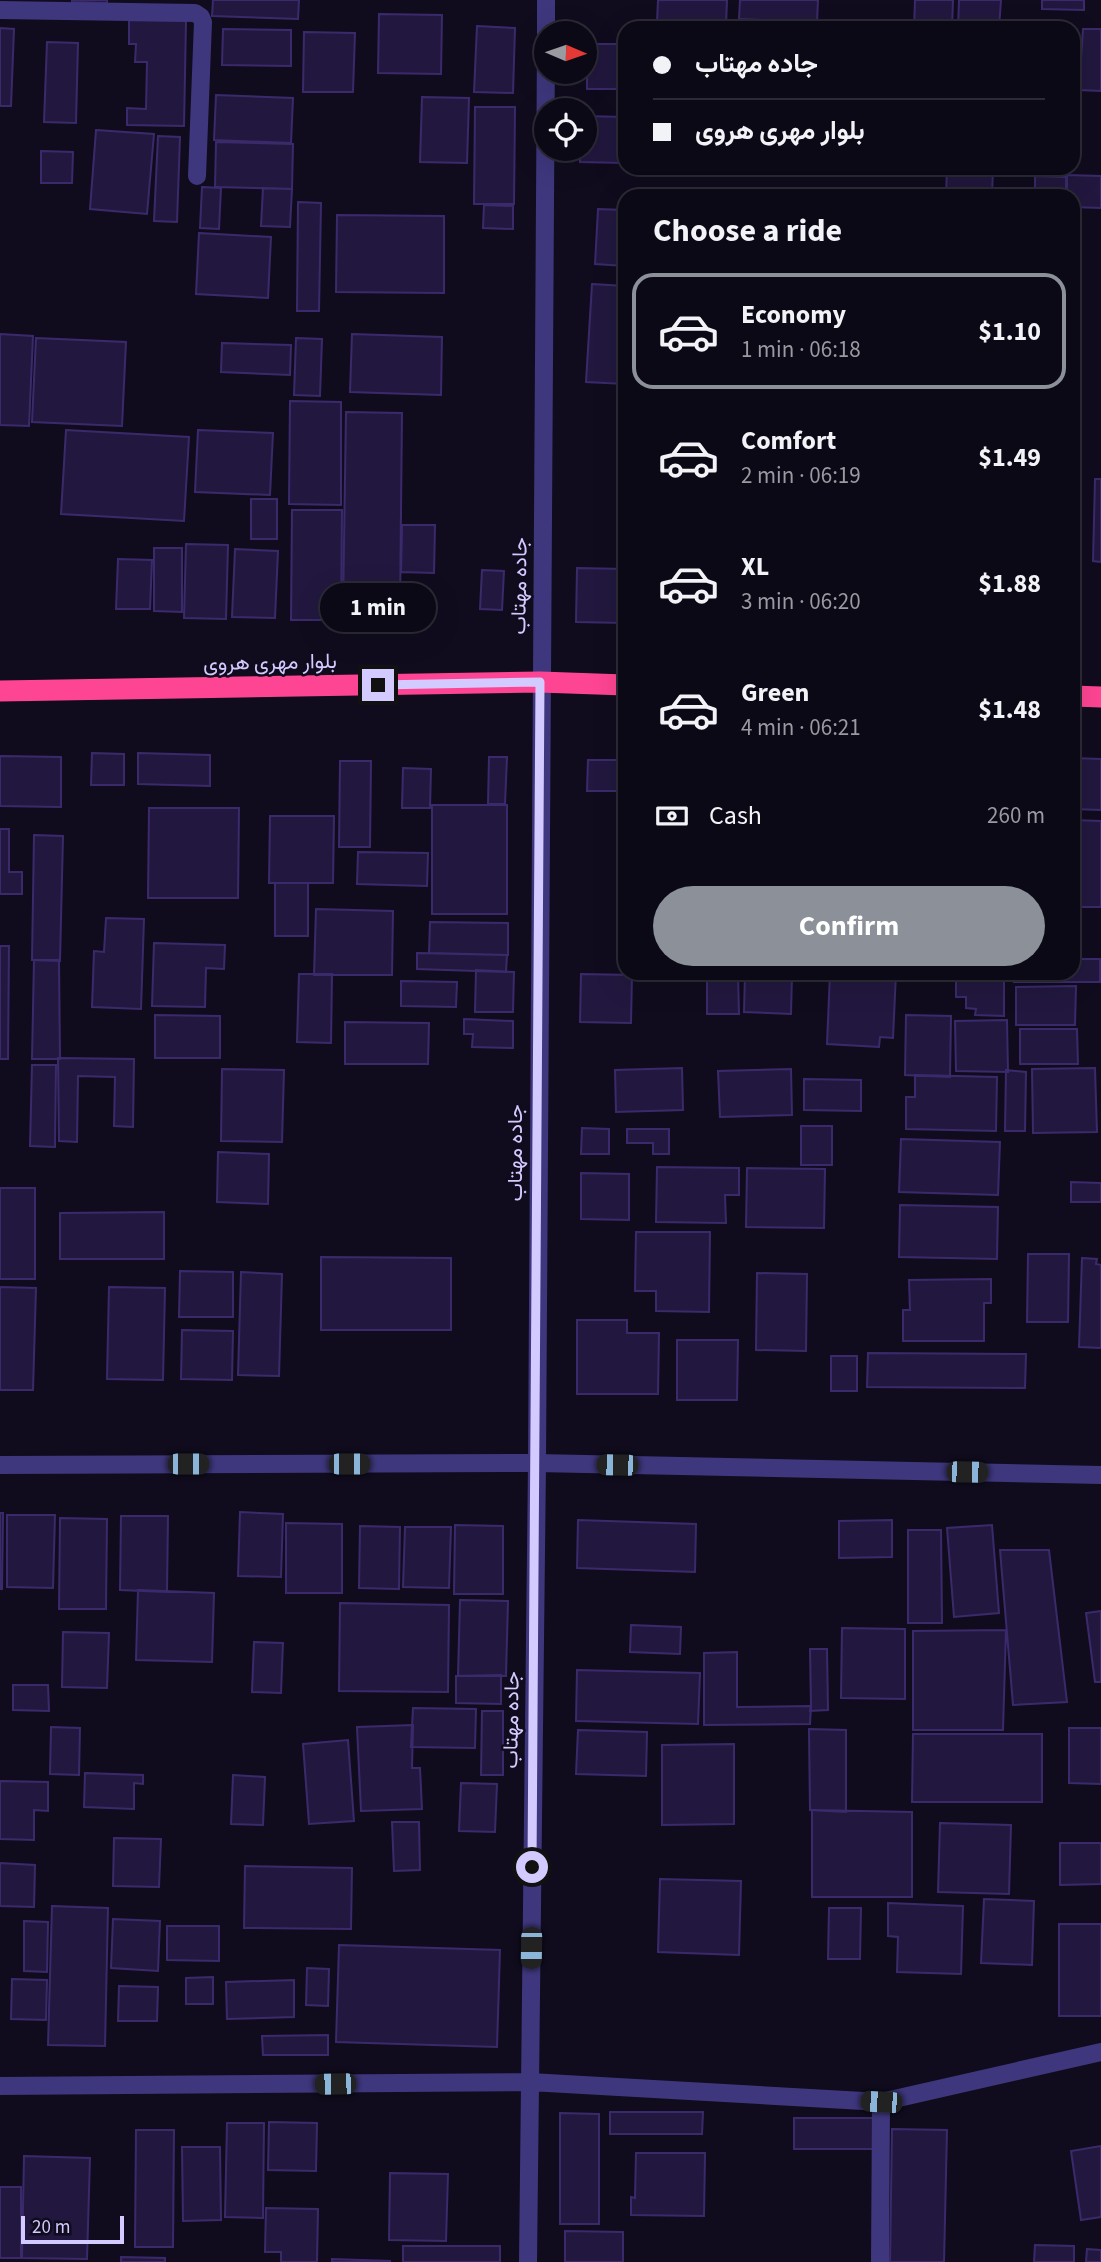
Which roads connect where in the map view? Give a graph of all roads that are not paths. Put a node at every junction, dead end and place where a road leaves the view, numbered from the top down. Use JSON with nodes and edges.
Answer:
{"nodes":[{"id":1,"x":546,"y":0,"type":"edge"},
{"id":2,"x":0,"y":10,"type":"edge"},
{"id":3,"x":546,"y":21,"type":"edge"},
{"id":4,"x":546,"y":84,"type":"edge"},
{"id":5,"x":197,"y":176,"type":"dead end"},
{"id":6,"x":540,"y":682,"type":"junction"},
{"id":7,"x":618,"y":685,"type":"edge"},
{"id":8,"x":0,"y":691,"type":"edge"},
{"id":9,"x":1080,"y":696,"type":"edge"},
{"id":10,"x":1101,"y":697,"type":"edge"},
{"id":11,"x":537,"y":1463,"type":"junction"},
{"id":12,"x":0,"y":1465,"type":"edge"},
{"id":13,"x":1101,"y":1475,"type":"edge"},
{"id":14,"x":1101,"y":2052,"type":"edge"},
{"id":15,"x":530,"y":2082,"type":"junction"},
{"id":16,"x":0,"y":2086,"type":"edge"},
{"id":17,"x":881,"y":2102,"type":"junction"},
{"id":18,"x":528,"y":2262,"type":"edge"},
{"id":19,"x":880,"y":2262,"type":"edge"}],
"edges":[{"from":1,"to":3,"type":"street"},
{"from":2,"to":5,"type":"street"},
{"from":4,"to":6,"type":"street","name":"جاده مهتاب"},
{"from":6,"to":7,"type":"highway","name":"بلوار مهری هروی"},
{"from":6,"to":8,"type":"highway","name":"بلوار مهری هروی"},
{"from":6,"to":11,"type":"street","name":"جاده مهتاب"},
{"from":9,"to":10,"type":"highway"},
{"from":11,"to":12,"type":"street"},
{"from":11,"to":13,"type":"street"},
{"from":11,"to":15,"type":"street","name":"جاده مهتاب"},
{"from":14,"to":17,"type":"street"},
{"from":15,"to":16,"type":"street"},
{"from":15,"to":17,"type":"street"},
{"from":15,"to":18,"type":"street","name":"جاده مهتاب"},
{"from":17,"to":19,"type":"street"}]}
